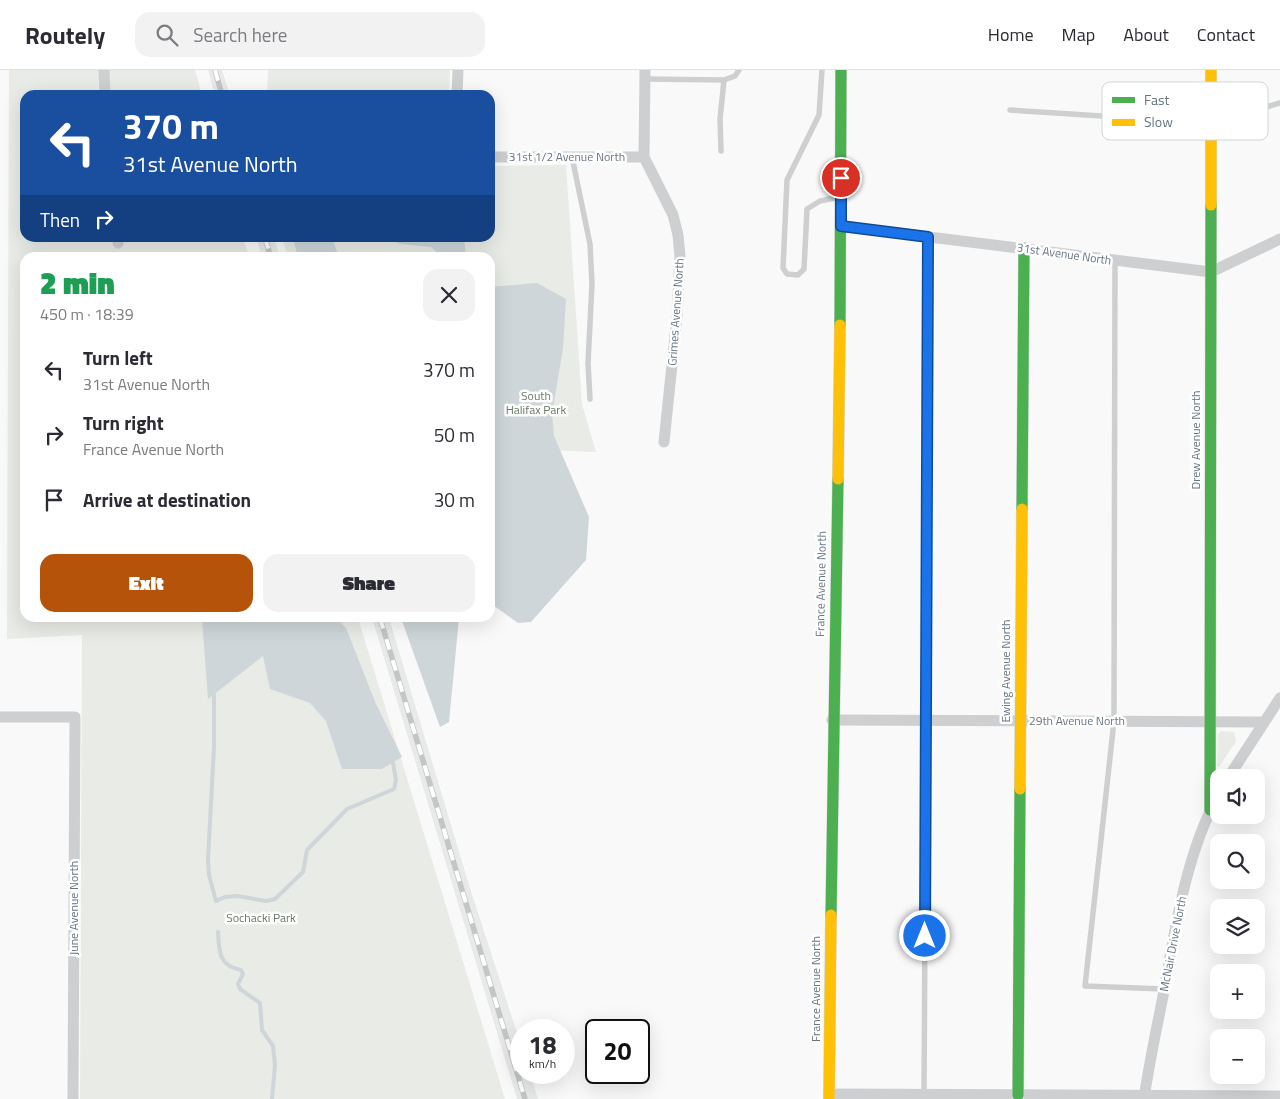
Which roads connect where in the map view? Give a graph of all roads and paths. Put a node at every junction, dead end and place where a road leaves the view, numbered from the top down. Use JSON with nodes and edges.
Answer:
{"nodes":[{"id":1,"x":104,"y":70,"type":"edge"},
{"id":2,"x":458,"y":70,"type":"edge"},
{"id":3,"x":739,"y":70,"type":"edge"},
{"id":4,"x":822,"y":70,"type":"edge"},
{"id":5,"x":841,"y":70,"type":"edge"},
{"id":6,"x":645,"y":74,"type":"edge"},
{"id":7,"x":724,"y":80,"type":"junction"},
{"id":8,"x":105,"y":90,"type":"edge"},
{"id":9,"x":458,"y":90,"type":"edge"},
{"id":10,"x":1010,"y":110,"type":"dead end"},
{"id":11,"x":1102,"y":116,"type":"edge"},
{"id":12,"x":1211,"y":140,"type":"edge"},
{"id":13,"x":721,"y":151,"type":"dead end"},
{"id":14,"x":495,"y":157,"type":"edge"},
{"id":15,"x":572,"y":157,"type":"junction"},
{"id":16,"x":644,"y":158,"type":"junction"},
{"id":17,"x":841,"y":196,"type":"junction"},
{"id":18,"x":841,"y":226,"type":"junction"},
{"id":19,"x":928,"y":237,"type":"junction"},
{"id":20,"x":1280,"y":239,"type":"edge"},
{"id":21,"x":1024,"y":248,"type":"junction"},
{"id":22,"x":1115,"y":261,"type":"junction"},
{"id":23,"x":1211,"y":272,"type":"junction"},
{"id":24,"x":590,"y":400,"type":"dead end"},
{"id":25,"x":664,"y":442,"type":"dead end"},
{"id":26,"x":1280,"y":698,"type":"edge"},
{"id":27,"x":0,"y":717,"type":"edge"},
{"id":28,"x":832,"y":720,"type":"junction"},
{"id":29,"x":926,"y":720,"type":"junction"},
{"id":30,"x":1020,"y":720,"type":"junction"},
{"id":31,"x":1114,"y":721,"type":"junction"},
{"id":32,"x":1209,"y":722,"type":"junction"},
{"id":33,"x":1262,"y":722,"type":"junction"},
{"id":34,"x":1233,"y":769,"type":"edge"},
{"id":35,"x":1210,"y":810,"type":"joint"},
{"id":36,"x":1164,"y":989,"type":"junction"},
{"id":37,"x":924,"y":1094,"type":"junction"},
{"id":38,"x":1018,"y":1095,"type":"junction"},
{"id":39,"x":829,"y":1096,"type":"edge"},
{"id":40,"x":1280,"y":1096,"type":"edge"},
{"id":41,"x":1144,"y":1097,"type":"edge"},
{"id":42,"x":73,"y":1099,"type":"edge"}],
"edges":[{"from":1,"to":8,"type":"street"},
{"from":2,"to":9,"type":"street"},
{"from":3,"to":7,"type":"lane"},
{"from":4,"to":17,"type":"lane"},
{"from":5,"to":17,"type":"street","name":"France Avenue North"},
{"from":6,"to":7,"type":"lane"},
{"from":6,"to":16,"type":"street","name":"Grimes Avenue North"},
{"from":7,"to":13,"type":"lane"},
{"from":10,"to":11,"type":"lane"},
{"from":12,"to":23,"type":"street","name":"Drew Avenue North"},
{"from":14,"to":15,"type":"street","name":"31st 1/2 Avenue North"},
{"from":15,"to":16,"type":"street","name":"31st 1/2 Avenue North"},
{"from":15,"to":24,"type":"lane"},
{"from":16,"to":25,"type":"street","name":"Grimes Avenue North"},
{"from":17,"to":18,"type":"street","name":"France Avenue North"},
{"from":18,"to":19,"type":"street","name":"31st Avenue North"},
{"from":18,"to":28,"type":"street","name":"France Avenue North"},
{"from":19,"to":21,"type":"street","name":"31st Avenue North"},
{"from":19,"to":29,"type":"lane"},
{"from":20,"to":23,"type":"street"},
{"from":21,"to":22,"type":"street","name":"31st Avenue North"},
{"from":21,"to":30,"type":"street","name":"Ewing Avenue North"},
{"from":22,"to":23,"type":"street","name":"31st Avenue North"},
{"from":22,"to":31,"type":"lane"},
{"from":23,"to":32,"type":"street","name":"Drew Avenue North"},
{"from":26,"to":33,"type":"street"},
{"from":27,"to":42,"type":"street","name":"June Avenue North"},
{"from":28,"to":29,"type":"street","name":"29th Avenue North"},
{"from":28,"to":39,"type":"street","name":"France Avenue North"},
{"from":29,"to":30,"type":"street","name":"29th Avenue North"},
{"from":29,"to":37,"type":"lane"},
{"from":30,"to":31,"type":"street","name":"29th Avenue North"},
{"from":30,"to":38,"type":"street","name":"Ewing Avenue North"},
{"from":31,"to":32,"type":"street","name":"29th Avenue North"},
{"from":31,"to":36,"type":"lane"},
{"from":32,"to":33,"type":"street","name":"29th Avenue North"},
{"from":32,"to":35,"type":"street","name":"Drew Avenue North"},
{"from":33,"to":34,"type":"street"},
{"from":35,"to":36,"type":"street","name":"McNair Drive North"},
{"from":36,"to":41,"type":"street","name":"McNair Drive North"},
{"from":37,"to":38,"type":"street"},
{"from":37,"to":39,"type":"street"},
{"from":38,"to":41,"type":"street"},
{"from":40,"to":41,"type":"street"}]}
